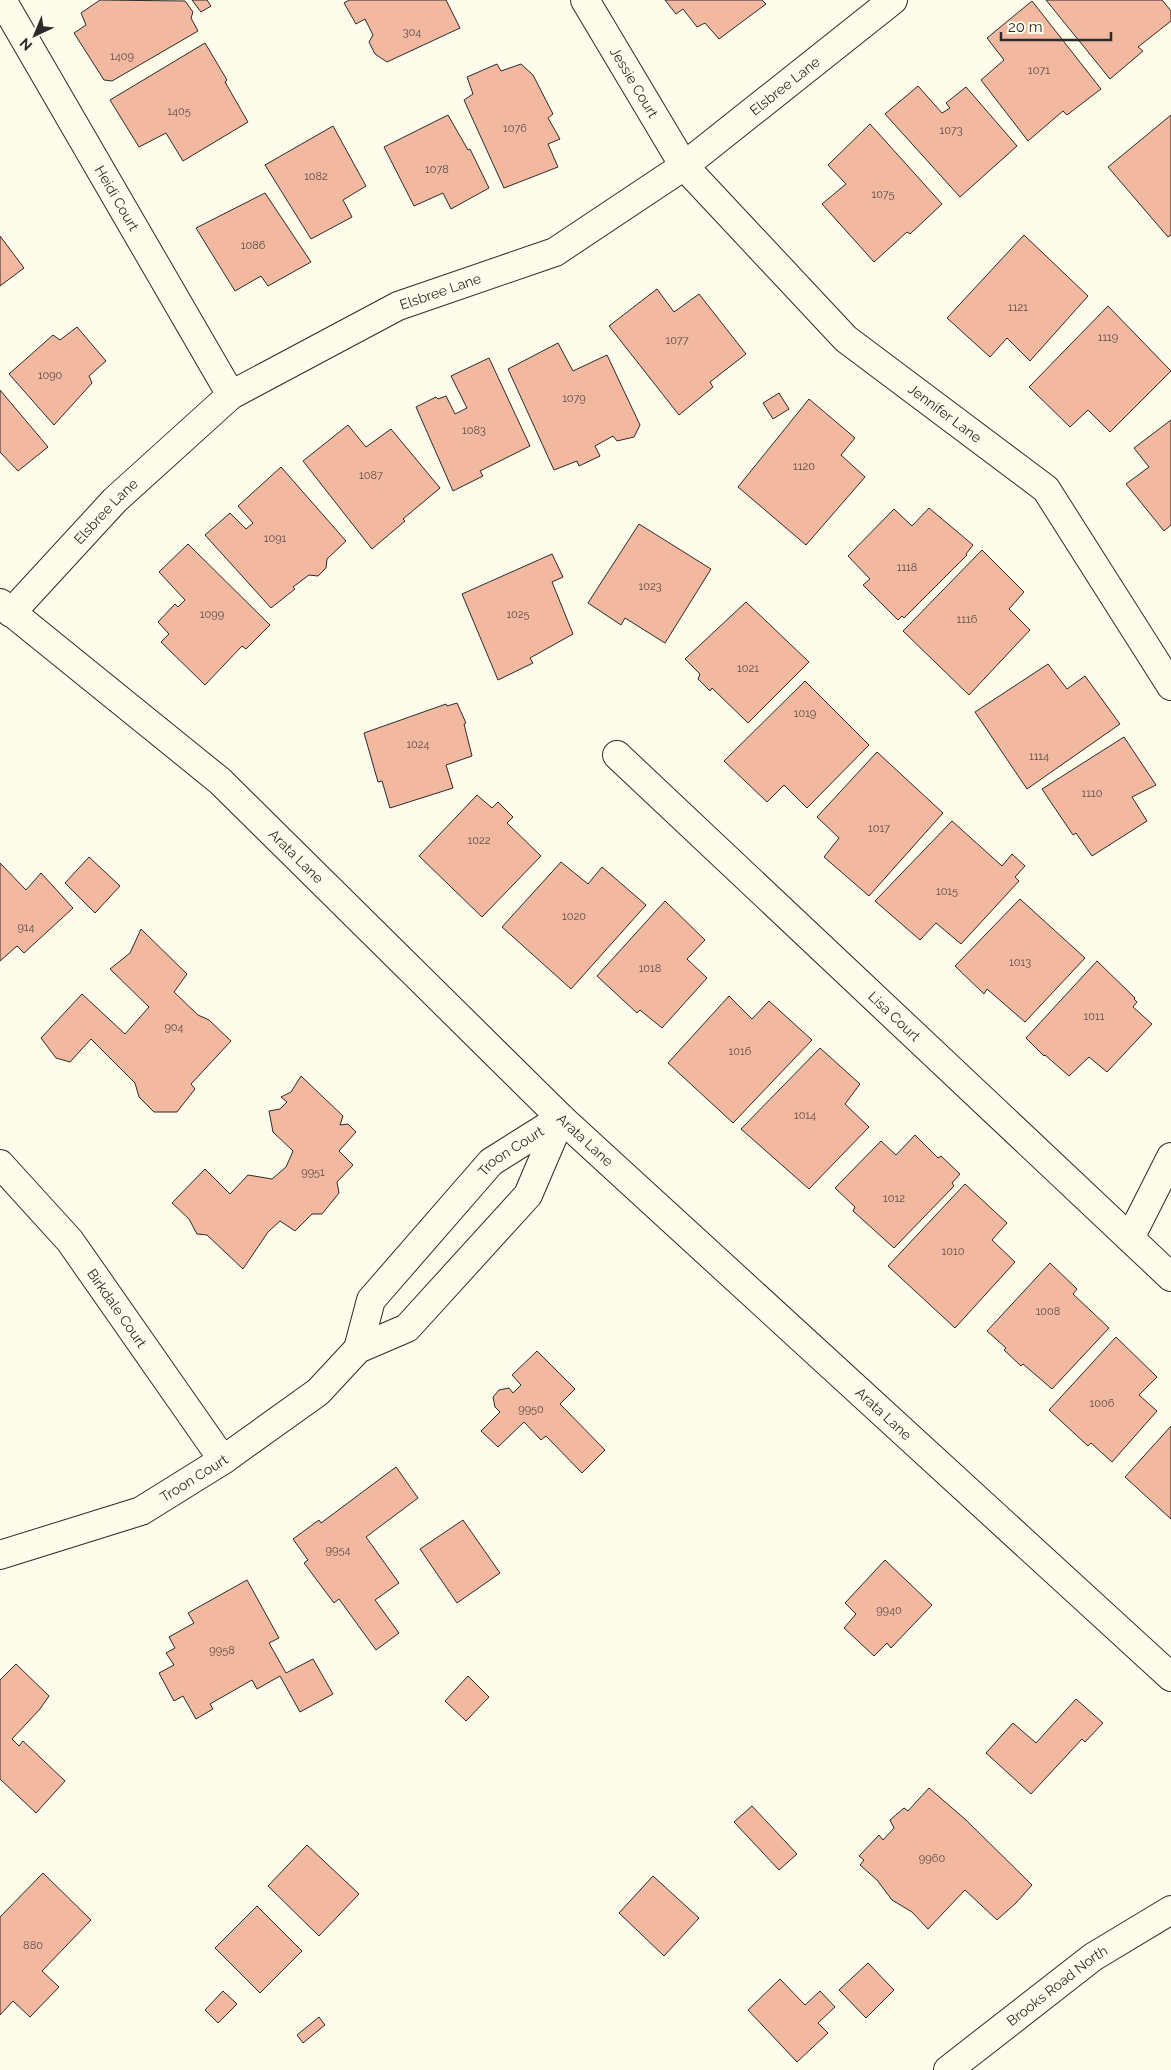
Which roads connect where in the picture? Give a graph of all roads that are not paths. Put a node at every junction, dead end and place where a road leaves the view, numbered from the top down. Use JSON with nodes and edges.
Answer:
{"nodes":[{"id":1,"x":2,"y":0,"type":"edge"},
{"id":2,"x":585,"y":0,"type":"edge"},
{"id":3,"x":894,"y":0,"type":"edge"},
{"id":4,"x":684,"y":166,"type":"junction"},
{"id":5,"x":231,"y":395,"type":"junction"},
{"id":6,"x":6,"y":608,"type":"edge"},
{"id":7,"x":1171,"y":686,"type":"edge"},
{"id":8,"x":618,"y":755,"type":"dead end"},
{"id":9,"x":561,"y":1118,"type":"junction"},
{"id":10,"x":1171,"y":1157,"type":"edge"},
{"id":11,"x":0,"y":1164,"type":"edge"},
{"id":12,"x":1130,"y":1238,"type":"junction"},
{"id":13,"x":1171,"y":1277,"type":"edge"},
{"id":14,"x":358,"y":1349,"type":"junction"},
{"id":15,"x":223,"y":1460,"type":"junction"},
{"id":16,"x":0,"y":1555,"type":"edge"},
{"id":17,"x":1171,"y":1678,"type":"edge"},
{"id":18,"x":1171,"y":1910,"type":"edge"},
{"id":19,"x":948,"y":2070,"type":"edge"}],
"edges":[{"from":1,"to":5,"type":"street","name":"Heidi Court"},
{"from":2,"to":4,"type":"street","name":"Jessie Court"},
{"from":3,"to":4,"type":"street","name":"Elsbree Lane"},
{"from":4,"to":5,"type":"street","name":"Elsbree Lane"},
{"from":4,"to":7,"type":"street","name":"Jennifer Lane"},
{"from":5,"to":6,"type":"street","name":"Elsbree Lane"},
{"from":6,"to":9,"type":"street","name":"Arata Lane"},
{"from":8,"to":12,"type":"street","name":"Lisa Court"},
{"from":9,"to":14,"type":"street","name":"Troon Court"},
{"from":9,"to":14,"type":"street","name":"Troon Court"},
{"from":9,"to":17,"type":"street","name":"Arata Lane"},
{"from":10,"to":12,"type":"street"},
{"from":11,"to":15,"type":"street","name":"Birkdale Court"},
{"from":12,"to":13,"type":"street","name":"Lisa Court"},
{"from":14,"to":15,"type":"street","name":"Troon Court"},
{"from":15,"to":16,"type":"street","name":"Troon Court"},
{"from":18,"to":19,"type":"street","name":"Brooks Road North"}]}
